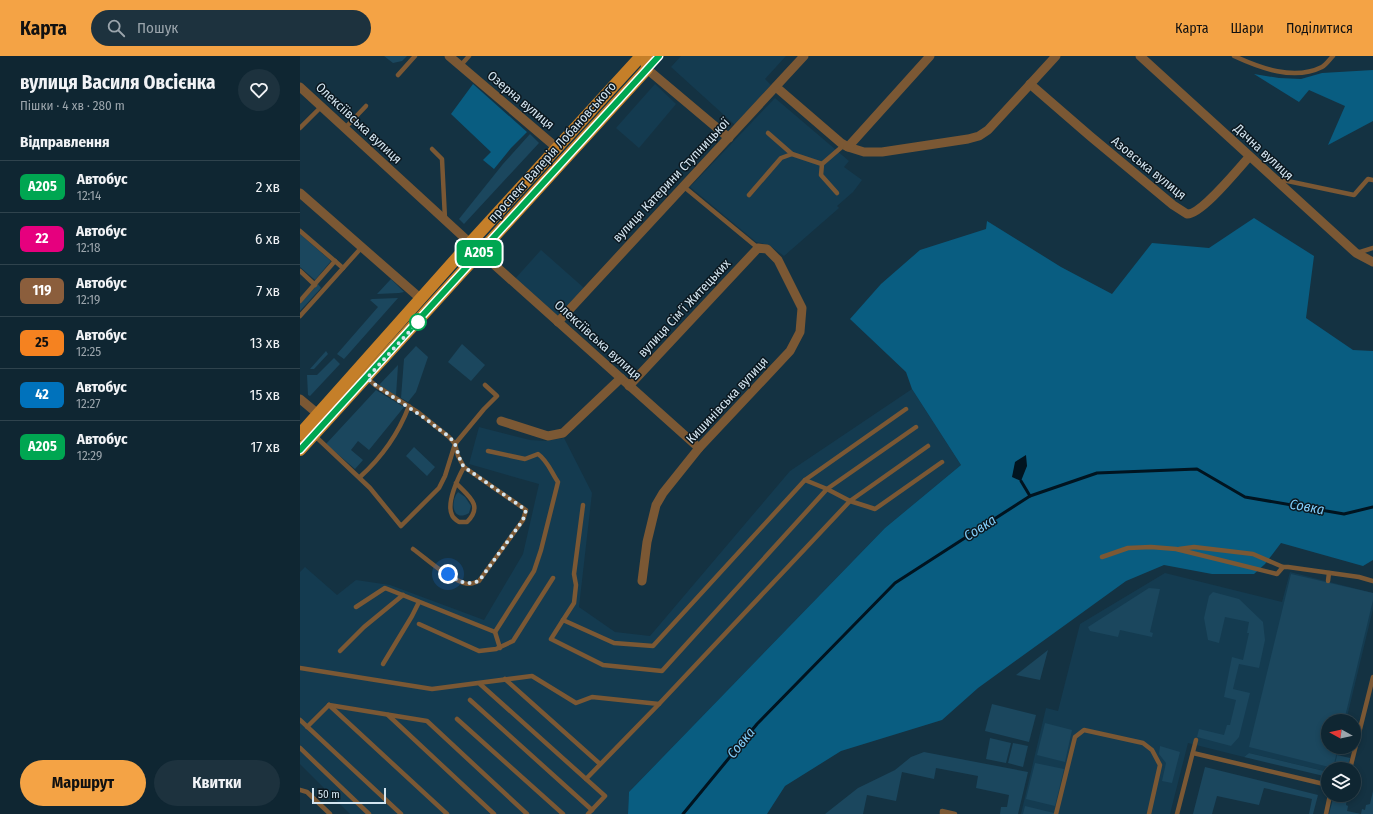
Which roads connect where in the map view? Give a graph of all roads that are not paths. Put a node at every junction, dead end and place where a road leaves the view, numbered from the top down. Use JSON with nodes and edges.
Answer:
{"nodes":[{"id":1,"x":415,"y":56,"type":"edge"},
{"id":2,"x":449,"y":56,"type":"edge"},
{"id":3,"x":469,"y":56,"type":"edge"},
{"id":4,"x":804,"y":56,"type":"edge"},
{"id":5,"x":930,"y":56,"type":"edge"},
{"id":6,"x":1056,"y":56,"type":"edge"},
{"id":7,"x":1140,"y":56,"type":"edge"},
{"id":8,"x":1234,"y":56,"type":"edge"},
{"id":9,"x":1332,"y":56,"type":"edge"},
{"id":10,"x":639,"y":57,"type":"edge"},
{"id":11,"x":461,"y":66,"type":"junction"},
{"id":12,"x":647,"y":69,"type":"junction"},
{"id":13,"x":398,"y":75,"type":"dead end"},
{"id":14,"x":1030,"y":84,"type":"junction"},
{"id":15,"x":300,"y":87,"type":"edge"},
{"id":16,"x":776,"y":87,"type":"junction"},
{"id":17,"x":322,"y":106,"type":"junction"},
{"id":18,"x":366,"y":106,"type":"dead end"},
{"id":19,"x":300,"y":128,"type":"edge"},
{"id":20,"x":345,"y":128,"type":"junction"},
{"id":21,"x":768,"y":133,"type":"dead end"},
{"id":22,"x":729,"y":138,"type":"junction"},
{"id":23,"x":846,"y":146,"type":"junction"},
{"id":24,"x":557,"y":148,"type":"junction"},
{"id":25,"x":432,"y":149,"type":"dead end"},
{"id":26,"x":792,"y":154,"type":"junction"},
{"id":27,"x":1249,"y":157,"type":"junction"},
{"id":28,"x":822,"y":164,"type":"junction"},
{"id":29,"x":1273,"y":178,"type":"junction"},
{"id":30,"x":1373,"y":180,"type":"edge"},
{"id":31,"x":683,"y":186,"type":"junction"},
{"id":32,"x":837,"y":192,"type":"dead end"},
{"id":33,"x":300,"y":193,"type":"edge"},
{"id":34,"x":749,"y":195,"type":"dead end"},
{"id":35,"x":445,"y":221,"type":"junction"},
{"id":36,"x":300,"y":231,"type":"edge"},
{"id":37,"x":470,"y":243,"type":"junction"},
{"id":38,"x":362,"y":247,"type":"junction"},
{"id":39,"x":758,"y":248,"type":"junction"},
{"id":40,"x":1373,"y":248,"type":"edge"},
{"id":41,"x":480,"y":252,"type":"junction"},
{"id":42,"x":1356,"y":253,"type":"junction"},
{"id":43,"x":335,"y":261,"type":"junction"},
{"id":44,"x":1373,"y":262,"type":"edge"},
{"id":45,"x":343,"y":268,"type":"junction"},
{"id":46,"x":300,"y":271,"type":"edge"},
{"id":47,"x":315,"y":285,"type":"junction"},
{"id":48,"x":421,"y":299,"type":"junction"},
{"id":49,"x":300,"y":301,"type":"edge"},
{"id":50,"x":300,"y":316,"type":"edge"},
{"id":51,"x":558,"y":322,"type":"junction"},
{"id":52,"x":367,"y":378,"type":"junction"},
{"id":53,"x":621,"y":378,"type":"junction"},
{"id":54,"x":485,"y":385,"type":"dead end"},
{"id":55,"x":629,"y":386,"type":"junction"},
{"id":56,"x":300,"y":398,"type":"edge"},
{"id":57,"x":409,"y":406,"type":"junction"},
{"id":58,"x":906,"y":409,"type":"dead end"},
{"id":59,"x":318,"y":414,"type":"junction"},
{"id":60,"x":502,"y":421,"type":"dead end"},
{"id":61,"x":916,"y":428,"type":"dead end"},
{"id":62,"x":300,"y":434,"type":"edge"},
{"id":63,"x":314,"y":435,"type":"junction"},
{"id":64,"x":455,"y":444,"type":"junction"},
{"id":65,"x":928,"y":446,"type":"dead end"},
{"id":66,"x":699,"y":448,"type":"junction"},
{"id":67,"x":300,"y":450,"type":"edge"},
{"id":68,"x":488,"y":451,"type":"dead end"},
{"id":69,"x":942,"y":462,"type":"dead end"},
{"id":70,"x":464,"y":467,"type":"junction"},
{"id":71,"x":360,"y":477,"type":"junction"},
{"id":72,"x":805,"y":480,"type":"junction"},
{"id":73,"x":456,"y":483,"type":"junction"},
{"id":74,"x":827,"y":489,"type":"junction"},
{"id":75,"x":850,"y":501,"type":"junction"},
{"id":76,"x":583,"y":505,"type":"dead end"},
{"id":77,"x":413,"y":549,"type":"dead end"},
{"id":78,"x":1176,"y":549,"type":"junction"},
{"id":79,"x":1102,"y":557,"type":"dead end"},
{"id":80,"x":1283,"y":567,"type":"junction"},
{"id":81,"x":1329,"y":574,"type":"junction"},
{"id":82,"x":553,"y":578,"type":"dead end"},
{"id":83,"x":642,"y":581,"type":"dead end"},
{"id":84,"x":1373,"y":581,"type":"edge"},
{"id":85,"x":1328,"y":582,"type":"dead end"},
{"id":86,"x":403,"y":595,"type":"junction"},
{"id":87,"x":419,"y":602,"type":"junction"},
{"id":88,"x":356,"y":607,"type":"dead end"},
{"id":89,"x":562,"y":620,"type":"junction"},
{"id":90,"x":419,"y":624,"type":"dead end"},
{"id":91,"x":495,"y":632,"type":"junction"},
{"id":92,"x":500,"y":648,"type":"junction"},
{"id":93,"x":340,"y":651,"type":"dead end"},
{"id":94,"x":383,"y":664,"type":"dead end"},
{"id":95,"x":300,"y":668,"type":"edge"},
{"id":96,"x":1373,"y":677,"type":"edge"},
{"id":97,"x":505,"y":679,"type":"junction"},
{"id":98,"x":480,"y":684,"type":"junction"},
{"id":99,"x":470,"y":700,"type":"dead end"},
{"id":100,"x":659,"y":704,"type":"junction"},
{"id":101,"x":329,"y":706,"type":"junction"},
{"id":102,"x":388,"y":715,"type":"junction"},
{"id":103,"x":457,"y":719,"type":"dead end"},
{"id":104,"x":301,"y":722,"type":"edge"},
{"id":105,"x":308,"y":727,"type":"junction"},
{"id":106,"x":1196,"y":740,"type":"dead end"},
{"id":107,"x":300,"y":748,"type":"edge"},
{"id":108,"x":1193,"y":752,"type":"junction"},
{"id":109,"x":1352,"y":762,"type":"edge"},
{"id":110,"x":600,"y":764,"type":"junction"},
{"id":111,"x":586,"y":779,"type":"junction"},
{"id":112,"x":1321,"y":783,"type":"edge"},
{"id":113,"x":300,"y":790,"type":"edge"},
{"id":114,"x":1329,"y":802,"type":"edge"},
{"id":115,"x":590,"y":812,"type":"edge"},
{"id":116,"x":330,"y":814,"type":"edge"},
{"id":117,"x":369,"y":814,"type":"edge"},
{"id":118,"x":401,"y":814,"type":"edge"},
{"id":119,"x":448,"y":814,"type":"edge"},
{"id":120,"x":494,"y":814,"type":"edge"},
{"id":121,"x":527,"y":814,"type":"edge"},
{"id":122,"x":563,"y":814,"type":"edge"},
{"id":123,"x":942,"y":814,"type":"edge"},
{"id":124,"x":955,"y":814,"type":"edge"},
{"id":125,"x":1056,"y":814,"type":"edge"},
{"id":126,"x":1149,"y":814,"type":"edge"},
{"id":127,"x":1177,"y":814,"type":"edge"},
{"id":128,"x":1326,"y":814,"type":"edge"}],
"edges":[{"from":1,"to":13,"type":"lane"},
{"from":2,"to":11,"type":"street","name":"Озерна вулиця"},
{"from":3,"to":11,"type":"lane"},
{"from":4,"to":16,"type":"street","name":"вулиця Катерини Ступницької"},
{"from":5,"to":23,"type":"street"},
{"from":6,"to":14,"type":"street"},
{"from":7,"to":27,"type":"street","name":"Дачна вулиця"},
{"from":8,"to":9,"type":"lane"},
{"from":10,"to":12,"type":"main road"},
{"from":10,"to":24,"type":"main road","name":"проспект Валерія Лобановського"},
{"from":11,"to":24,"type":"street","name":"Озерна вулиця"},
{"from":12,"to":22,"type":"street"},
{"from":12,"to":41,"type":"main road","name":"проспект Валерія Лобановського"},
{"from":14,"to":23,"type":"street"},
{"from":14,"to":27,"type":"street","name":"Азовська вулиця"},
{"from":15,"to":17,"type":"street","name":"Олексіївська вулиця"},
{"from":16,"to":22,"type":"street","name":"вулиця Катерини Ступницької"},
{"from":16,"to":23,"type":"street"},
{"from":17,"to":19,"type":"lane"},
{"from":17,"to":20,"type":"street","name":"Олексіївська вулиця"},
{"from":18,"to":20,"type":"lane"},
{"from":20,"to":35,"type":"street","name":"Олексіївська вулиця"},
{"from":21,"to":26,"type":"lane"},
{"from":22,"to":31,"type":"street","name":"вулиця Катерини Ступницької"},
{"from":23,"to":28,"type":"lane"},
{"from":24,"to":37,"type":"main road","name":"проспект Валерія Лобановського"},
{"from":25,"to":35,"type":"lane"},
{"from":26,"to":28,"type":"lane"},
{"from":26,"to":34,"type":"lane"},
{"from":27,"to":29,"type":"street","name":"Дачна вулиця"},
{"from":28,"to":32,"type":"lane"},
{"from":29,"to":30,"type":"lane"},
{"from":29,"to":42,"type":"street","name":"Дачна вулиця"},
{"from":31,"to":39,"type":"lane"},
{"from":31,"to":51,"type":"street","name":"вулиця Катерини Ступницької"},
{"from":33,"to":38,"type":"street"},
{"from":35,"to":37,"type":"street","name":"Олексіївська вулиця"},
{"from":36,"to":43,"type":"lane"},
{"from":37,"to":48,"type":"main road","name":"проспект Валерія Лобановського"},
{"from":38,"to":45,"type":"lane"},
{"from":38,"to":48,"type":"street"},
{"from":39,"to":55,"type":"street","name":"вулиця Сімʼї Житецьких"},
{"from":39,"to":66,"type":"street","name":"Кишинівська вулиця"},
{"from":40,"to":42,"type":"lane"},
{"from":41,"to":51,"type":"street","name":"Олексіївська вулиця"},
{"from":41,"to":52,"type":"main road","name":"проспект Валерія Лобановського"},
{"from":42,"to":44,"type":"street","name":"Дачна вулиця"},
{"from":43,"to":45,"type":"lane"},
{"from":43,"to":47,"type":"lane"},
{"from":45,"to":50,"type":"lane"},
{"from":46,"to":47,"type":"lane"},
{"from":47,"to":49,"type":"lane"},
{"from":48,"to":59,"type":"main road","name":"проспект Валерія Лобановського"},
{"from":51,"to":53,"type":"street","name":"Олексіївська вулиця"},
{"from":52,"to":57,"type":"lane"},
{"from":52,"to":63,"type":"main road","name":"проспект Валерія Лобановського"},
{"from":53,"to":55,"type":"street","name":"Олексіївська вулиця"},
{"from":53,"to":60,"type":"street"},
{"from":54,"to":64,"type":"lane"},
{"from":55,"to":66,"type":"street","name":"Олексіївська вулиця"},
{"from":56,"to":59,"type":"street"},
{"from":57,"to":64,"type":"lane"},
{"from":57,"to":71,"type":"lane"},
{"from":58,"to":72,"type":"lane"},
{"from":59,"to":62,"type":"main road","name":"проспект Валерія Лобановського"},
{"from":61,"to":74,"type":"lane"},
{"from":63,"to":67,"type":"main road","name":"проспект Валерія Лобановського"},
{"from":63,"to":71,"type":"lane"},
{"from":64,"to":70,"type":"lane"},
{"from":64,"to":71,"type":"lane"},
{"from":65,"to":75,"type":"lane"},
{"from":66,"to":83,"type":"street","name":"Кишинівська вулиця"},
{"from":68,"to":91,"type":"lane"},
{"from":69,"to":75,"type":"lane"},
{"from":70,"to":73,"type":"lane"},
{"from":70,"to":77,"type":"lane"},
{"from":72,"to":74,"type":"lane"},
{"from":72,"to":89,"type":"lane"},
{"from":73,"to":73,"type":"lane"},
{"from":74,"to":75,"type":"lane"},
{"from":74,"to":89,"type":"lane"},
{"from":75,"to":100,"type":"lane"},
{"from":76,"to":89,"type":"lane"},
{"from":78,"to":79,"type":"lane"},
{"from":78,"to":80,"type":"lane"},
{"from":78,"to":80,"type":"lane"},
{"from":80,"to":81,"type":"lane"},
{"from":81,"to":84,"type":"lane"},
{"from":81,"to":85,"type":"lane"},
{"from":82,"to":92,"type":"lane"},
{"from":86,"to":87,"type":"lane"},
{"from":86,"to":88,"type":"lane"},
{"from":86,"to":93,"type":"lane"},
{"from":87,"to":91,"type":"lane"},
{"from":87,"to":94,"type":"lane"},
{"from":90,"to":92,"type":"lane"},
{"from":91,"to":92,"type":"lane"},
{"from":95,"to":98,"type":"lane"},
{"from":96,"to":109,"type":"lane"},
{"from":97,"to":98,"type":"lane"},
{"from":97,"to":100,"type":"lane"},
{"from":97,"to":110,"type":"lane"},
{"from":98,"to":111,"type":"lane"},
{"from":99,"to":115,"type":"lane"},
{"from":100,"to":110,"type":"lane"},
{"from":101,"to":102,"type":"lane"},
{"from":101,"to":105,"type":"lane"},
{"from":101,"to":119,"type":"lane"},
{"from":102,"to":120,"type":"lane"},
{"from":102,"to":121,"type":"lane"},
{"from":103,"to":122,"type":"lane"},
{"from":104,"to":105,"type":"lane"},
{"from":105,"to":118,"type":"lane"},
{"from":106,"to":108,"type":"lane"},
{"from":107,"to":117,"type":"lane"},
{"from":108,"to":112,"type":"lane"},
{"from":108,"to":127,"type":"lane"},
{"from":110,"to":111,"type":"lane"},
{"from":111,"to":115,"type":"lane"},
{"from":113,"to":116,"type":"lane"},
{"from":114,"to":128,"type":"lane"},
{"from":123,"to":124,"type":"lane"},
{"from":125,"to":126,"type":"lane"}]}
